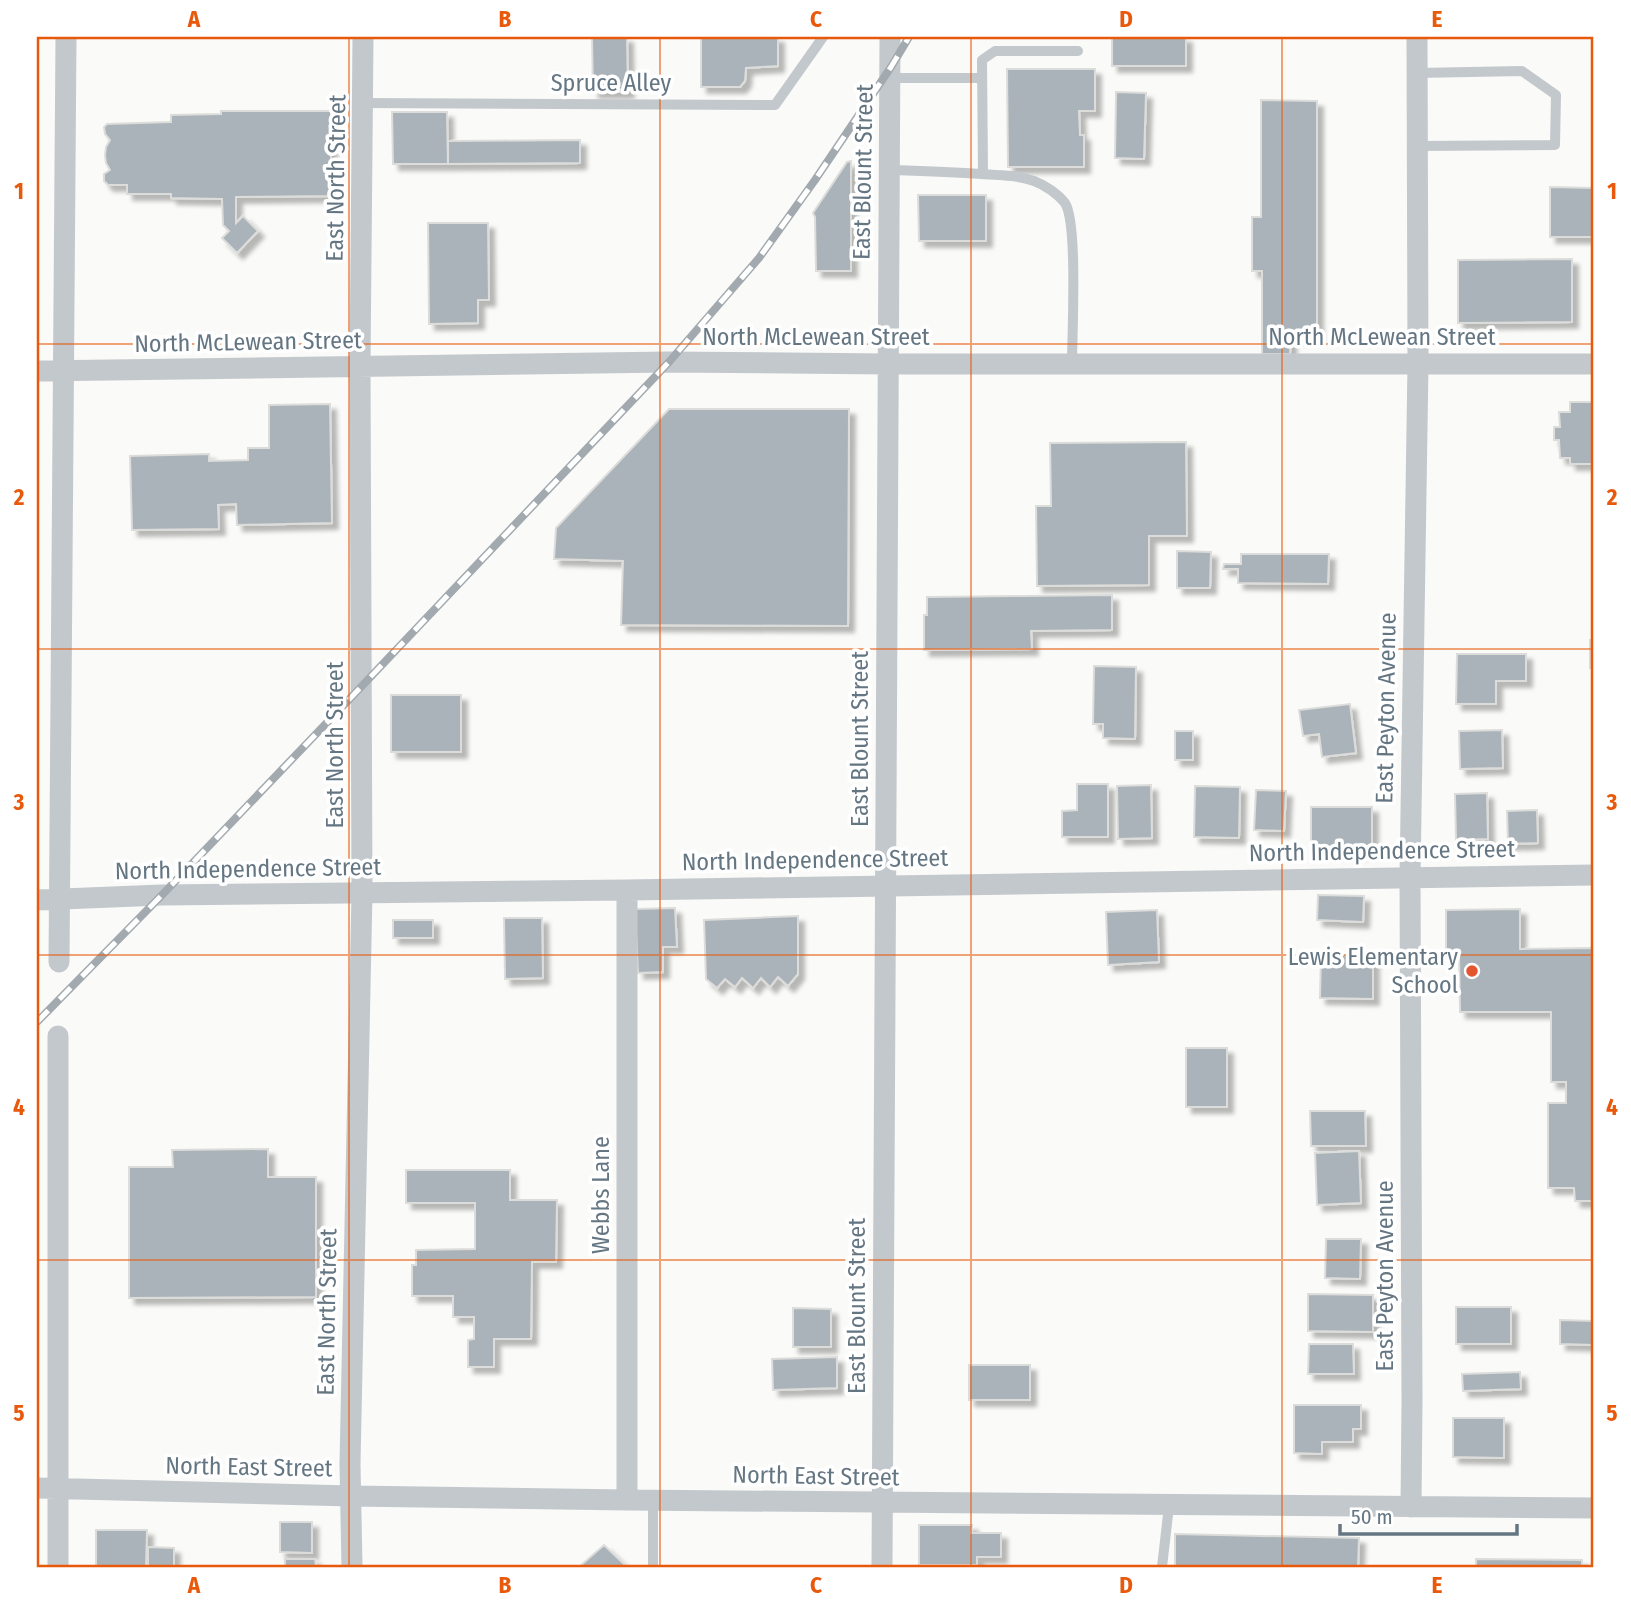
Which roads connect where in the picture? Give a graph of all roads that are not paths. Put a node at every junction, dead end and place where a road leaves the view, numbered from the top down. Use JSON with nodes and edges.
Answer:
{"nodes":[{"id":1,"x":65,"y":37,"type":"edge"},
{"id":2,"x":363,"y":37,"type":"edge"},
{"id":3,"x":823,"y":37,"type":"edge"},
{"id":4,"x":890,"y":37,"type":"edge"},
{"id":5,"x":1417,"y":37,"type":"edge"},
{"id":6,"x":1078,"y":51,"type":"dead end"},
{"id":7,"x":1417,"y":73,"type":"junction"},
{"id":8,"x":890,"y":78,"type":"junction"},
{"id":9,"x":982,"y":78,"type":"junction"},
{"id":10,"x":363,"y":103,"type":"junction"},
{"id":11,"x":1417,"y":146,"type":"junction"},
{"id":12,"x":890,"y":170,"type":"junction"},
{"id":13,"x":983,"y":174,"type":"junction"},
{"id":14,"x":888,"y":364,"type":"junction"},
{"id":15,"x":1072,"y":364,"type":"junction"},
{"id":16,"x":1418,"y":364,"type":"junction"},
{"id":17,"x":1594,"y":364,"type":"edge"},
{"id":18,"x":360,"y":366,"type":"junction"},
{"id":19,"x":37,"y":371,"type":"edge"},
{"id":20,"x":63,"y":371,"type":"junction"},
{"id":21,"x":1594,"y":875,"type":"edge"},
{"id":22,"x":1410,"y":877,"type":"junction"},
{"id":23,"x":885,"y":885,"type":"junction"},
{"id":24,"x":627,"y":890,"type":"junction"},
{"id":25,"x":362,"y":893,"type":"junction"},
{"id":26,"x":60,"y":899,"type":"junction"},
{"id":27,"x":37,"y":900,"type":"edge"},
{"id":28,"x":59,"y":962,"type":"dead end"},
{"id":29,"x":58,"y":1036,"type":"dead end"},
{"id":30,"x":47,"y":1488,"type":"edge"},
{"id":31,"x":351,"y":1496,"type":"junction"},
{"id":32,"x":627,"y":1500,"type":"junction"},
{"id":33,"x":653,"y":1500,"type":"junction"},
{"id":34,"x":882,"y":1503,"type":"junction"},
{"id":35,"x":1169,"y":1506,"type":"junction"},
{"id":36,"x":1410,"y":1507,"type":"junction"},
{"id":37,"x":1594,"y":1508,"type":"edge"},
{"id":38,"x":58,"y":1567,"type":"edge"},
{"id":39,"x":352,"y":1567,"type":"edge"},
{"id":40,"x":653,"y":1567,"type":"edge"},
{"id":41,"x":882,"y":1567,"type":"edge"},
{"id":42,"x":1162,"y":1567,"type":"edge"}],
"edges":[{"from":1,"to":20,"type":"street"},
{"from":2,"to":10,"type":"street","name":"East North Street"},
{"from":3,"to":10,"type":"lane","name":"Spruce Alley"},
{"from":4,"to":8,"type":"street","name":"East Blount Street"},
{"from":5,"to":7,"type":"street","name":"East Peyton Avenue"},
{"from":6,"to":9,"type":"lane"},
{"from":7,"to":11,"type":"street","name":"East Peyton Avenue"},
{"from":7,"to":11,"type":"lane"},
{"from":8,"to":9,"type":"lane"},
{"from":8,"to":12,"type":"street","name":"East Blount Street"},
{"from":9,"to":13,"type":"lane"},
{"from":10,"to":18,"type":"street","name":"East North Street"},
{"from":11,"to":16,"type":"street","name":"East Peyton Avenue"},
{"from":12,"to":13,"type":"lane"},
{"from":12,"to":14,"type":"street","name":"East Blount Street"},
{"from":13,"to":15,"type":"lane"},
{"from":14,"to":15,"type":"street","name":"North McLewean Street"},
{"from":14,"to":18,"type":"street","name":"North McLewean Street"},
{"from":14,"to":23,"type":"street","name":"East Blount Street"},
{"from":15,"to":16,"type":"street","name":"North McLewean Street"},
{"from":16,"to":17,"type":"street","name":"North McLewean Street"},
{"from":16,"to":22,"type":"street","name":"East Peyton Avenue"},
{"from":18,"to":20,"type":"street","name":"North McLewean Street"},
{"from":18,"to":25,"type":"street","name":"East North Street"},
{"from":19,"to":20,"type":"street","name":"North McLewean Street"},
{"from":20,"to":26,"type":"street"},
{"from":21,"to":22,"type":"street","name":"North Independence Street"},
{"from":22,"to":23,"type":"street","name":"North Independence Street"},
{"from":22,"to":36,"type":"street","name":"East Peyton Avenue"},
{"from":23,"to":24,"type":"street","name":"North Independence Street"},
{"from":23,"to":34,"type":"street","name":"East Blount Street"},
{"from":24,"to":25,"type":"street","name":"North Independence Street"},
{"from":24,"to":32,"type":"street","name":"Webbs Lane"},
{"from":25,"to":26,"type":"street","name":"North Independence Street"},
{"from":25,"to":31,"type":"street","name":"East North Street"},
{"from":26,"to":27,"type":"street","name":"North Independence Street"},
{"from":26,"to":28,"type":"street"},
{"from":29,"to":30,"type":"street"},
{"from":30,"to":31,"type":"street","name":"North East Street"},
{"from":30,"to":38,"type":"street"},
{"from":31,"to":32,"type":"street","name":"North East Street"},
{"from":31,"to":39,"type":"street","name":"East North Street"},
{"from":32,"to":33,"type":"street","name":"North East Street"},
{"from":33,"to":34,"type":"street","name":"North East Street"},
{"from":33,"to":40,"type":"lane"},
{"from":34,"to":35,"type":"street","name":"North East Street"},
{"from":34,"to":41,"type":"street","name":"East Blount Street"},
{"from":35,"to":36,"type":"street","name":"North East Street"},
{"from":35,"to":42,"type":"lane"},
{"from":36,"to":37,"type":"street","name":"North East Street"}]}
